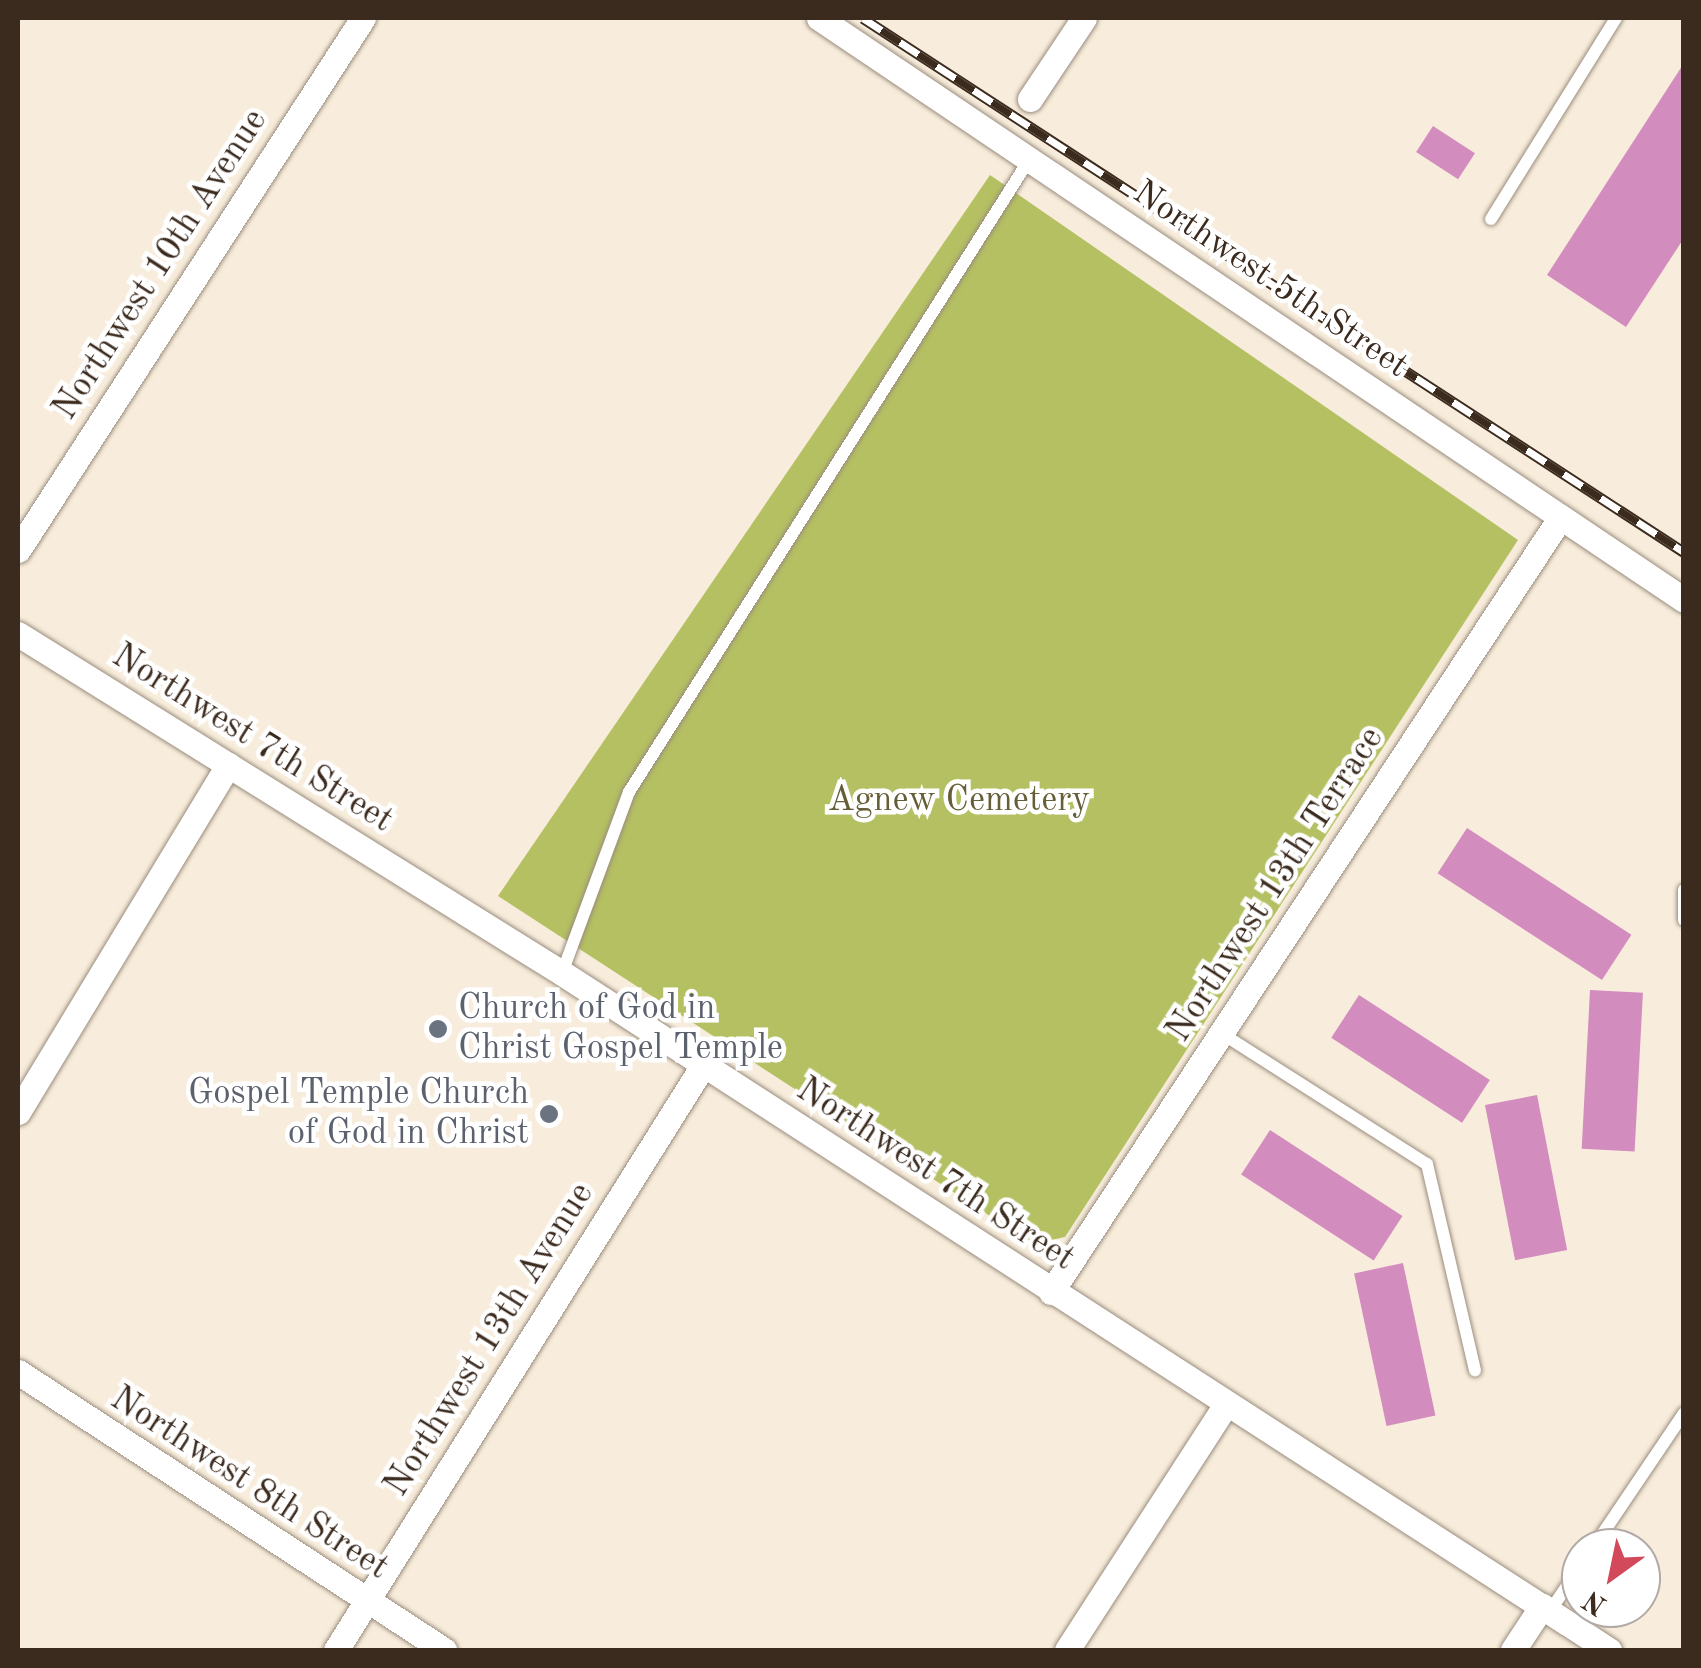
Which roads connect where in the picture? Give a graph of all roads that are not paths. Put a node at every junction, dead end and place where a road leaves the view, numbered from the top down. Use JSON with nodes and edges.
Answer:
{"nodes":[{"id":1,"x":362,"y":18,"type":"edge"},
{"id":2,"x":819,"y":18,"type":"edge"},
{"id":3,"x":1084,"y":18,"type":"edge"},
{"id":4,"x":1616,"y":18,"type":"edge"},
{"id":5,"x":1030,"y":99,"type":"dead end"},
{"id":6,"x":1029,"y":160,"type":"junction"},
{"id":7,"x":1492,"y":219,"type":"dead end"},
{"id":8,"x":1560,"y":518,"type":"junction"},
{"id":9,"x":18,"y":550,"type":"edge"},
{"id":10,"x":1684,"y":600,"type":"edge"},
{"id":11,"x":18,"y":634,"type":"edge"},
{"id":12,"x":228,"y":765,"type":"junction"},
{"id":13,"x":1684,"y":890,"type":"edge"},
{"id":14,"x":1684,"y":920,"type":"edge"},
{"id":15,"x":562,"y":973,"type":"junction"},
{"id":16,"x":1221,"y":1033,"type":"junction"},
{"id":17,"x":702,"y":1067,"type":"junction"},
{"id":18,"x":18,"y":1112,"type":"edge"},
{"id":19,"x":1051,"y":1292,"type":"junction"},
{"id":20,"x":1474,"y":1371,"type":"dead end"},
{"id":21,"x":18,"y":1372,"type":"edge"},
{"id":22,"x":1226,"y":1404,"type":"junction"},
{"id":23,"x":1684,"y":1413,"type":"edge"},
{"id":24,"x":1606,"y":1528,"type":"edge"},
{"id":25,"x":1561,"y":1590,"type":"edge"},
{"id":26,"x":366,"y":1604,"type":"junction"},
{"id":27,"x":1546,"y":1609,"type":"junction"},
{"id":28,"x":336,"y":1650,"type":"edge"},
{"id":29,"x":444,"y":1650,"type":"edge"},
{"id":30,"x":1066,"y":1650,"type":"edge"},
{"id":31,"x":1513,"y":1650,"type":"edge"},
{"id":32,"x":1609,"y":1650,"type":"edge"}],
"edges":[{"from":1,"to":9,"type":"street","name":"Northwest 10th Avenue"},
{"from":2,"to":6,"type":"street","name":"Northwest 5th Street"},
{"from":3,"to":5,"type":"street"},
{"from":4,"to":7,"type":"lane"},
{"from":6,"to":8,"type":"street","name":"Northwest 5th Street"},
{"from":6,"to":15,"type":"lane"},
{"from":8,"to":10,"type":"street","name":"Northwest 5th Street"},
{"from":8,"to":16,"type":"street","name":"Northwest 13th Terrace"},
{"from":11,"to":12,"type":"street","name":"Northwest 7th Street"},
{"from":12,"to":15,"type":"street","name":"Northwest 7th Street"},
{"from":12,"to":18,"type":"street"},
{"from":13,"to":14,"type":"lane"},
{"from":15,"to":17,"type":"street","name":"Northwest 7th Street"},
{"from":16,"to":19,"type":"street","name":"Northwest 13th Terrace"},
{"from":16,"to":20,"type":"lane"},
{"from":17,"to":19,"type":"street","name":"Northwest 7th Street"},
{"from":17,"to":26,"type":"street","name":"Northwest 13th Avenue"},
{"from":19,"to":22,"type":"street","name":"Northwest 7th Street"},
{"from":21,"to":26,"type":"street","name":"Northwest 8th Street"},
{"from":22,"to":27,"type":"street","name":"Northwest 7th Street"},
{"from":22,"to":30,"type":"street"},
{"from":23,"to":24,"type":"lane"},
{"from":25,"to":27,"type":"lane"},
{"from":26,"to":28,"type":"street","name":"Northwest 13th Avenue"},
{"from":26,"to":29,"type":"street","name":"Northwest 8th Street"},
{"from":27,"to":31,"type":"street"},
{"from":27,"to":32,"type":"street","name":"Northwest 7th Street"}]}
